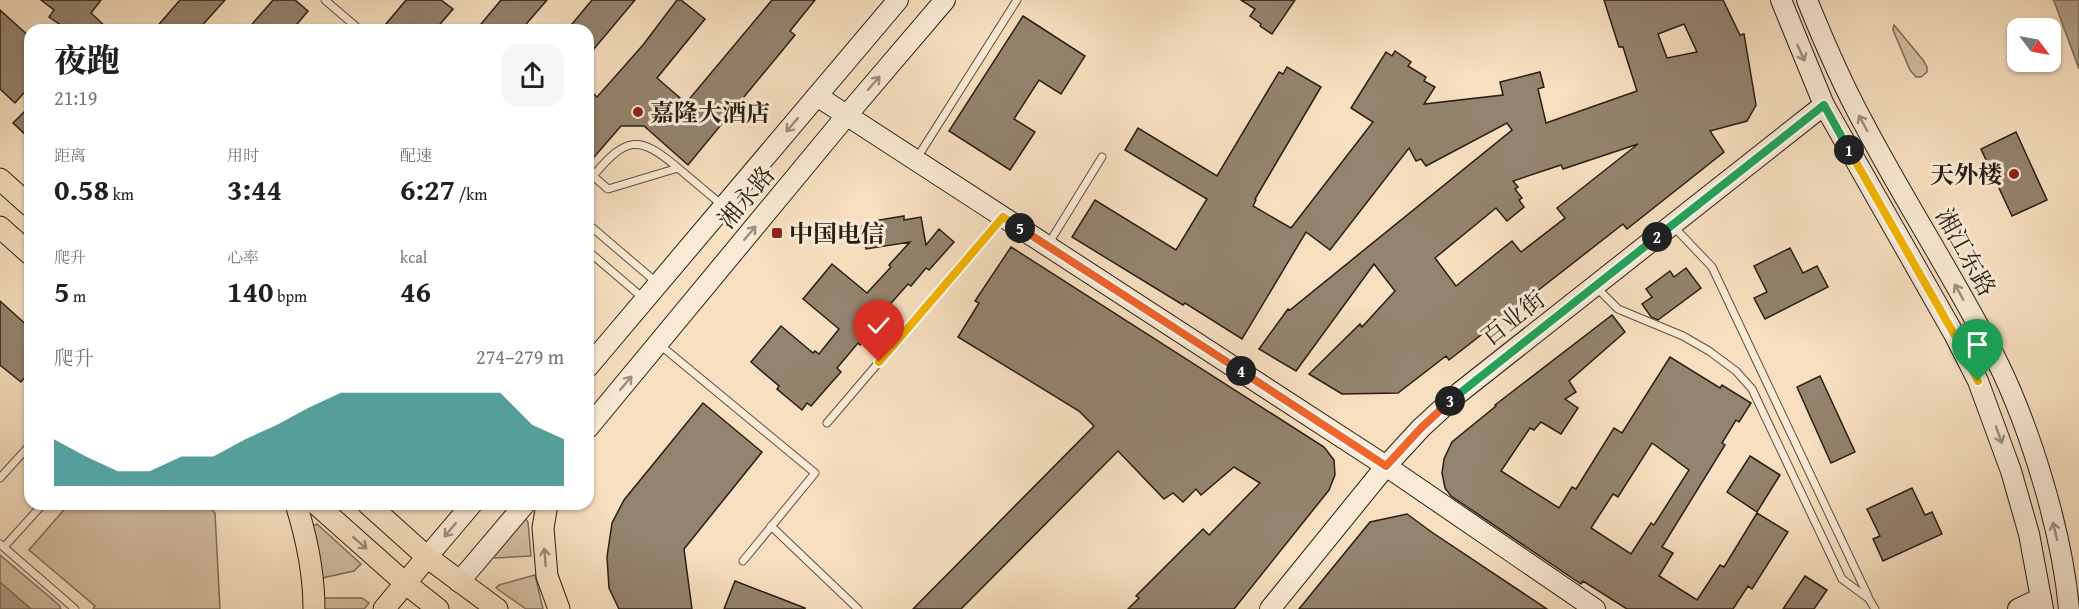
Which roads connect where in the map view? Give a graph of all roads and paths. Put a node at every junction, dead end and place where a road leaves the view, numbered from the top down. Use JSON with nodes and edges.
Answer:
{"nodes":[{"id":1,"x":325,"y":0,"type":"edge"},
{"id":2,"x":898,"y":0,"type":"edge"},
{"id":3,"x":945,"y":0,"type":"edge"},
{"id":4,"x":1017,"y":0,"type":"edge"},
{"id":5,"x":1780,"y":0,"type":"edge"},
{"id":6,"x":1806,"y":0,"type":"edge"},
{"id":7,"x":353,"y":24,"type":"edge"},
{"id":8,"x":817,"y":96,"type":"junction"},
{"id":9,"x":1824,"y":105,"type":"junction"},
{"id":10,"x":847,"y":116,"type":"junction"},
{"id":11,"x":1102,"y":157,"type":"dead end"},
{"id":12,"x":915,"y":160,"type":"junction"},
{"id":13,"x":678,"y":168,"type":"junction"},
{"id":14,"x":594,"y":174,"type":"edge"},
{"id":15,"x":594,"y":178,"type":"edge"},
{"id":16,"x":0,"y":179,"type":"edge"},
{"id":17,"x":24,"y":201,"type":"edge"},
{"id":18,"x":724,"y":206,"type":"junction"},
{"id":19,"x":1003,"y":217,"type":"junction"},
{"id":20,"x":1672,"y":225,"type":"junction"},
{"id":21,"x":0,"y":227,"type":"edge"},
{"id":22,"x":594,"y":229,"type":"edge"},
{"id":23,"x":1048,"y":246,"type":"junction"},
{"id":24,"x":24,"y":249,"type":"edge"},
{"id":25,"x":594,"y":256,"type":"edge"},
{"id":26,"x":658,"y":284,"type":"junction"},
{"id":27,"x":1595,"y":286,"type":"junction"},
{"id":28,"x":645,"y":300,"type":"junction"},
{"id":29,"x":658,"y":344,"type":"junction"},
{"id":30,"x":594,"y":360,"type":"edge"},
{"id":31,"x":594,"y":421,"type":"edge"},
{"id":32,"x":827,"y":423,"type":"dead end"},
{"id":33,"x":24,"y":452,"type":"edge"},
{"id":34,"x":1386,"y":466,"type":"junction"},
{"id":35,"x":0,"y":478,"type":"edge"},
{"id":36,"x":37,"y":510,"type":"edge"},
{"id":37,"x":298,"y":510,"type":"edge"},
{"id":38,"x":323,"y":510,"type":"edge"},
{"id":39,"x":375,"y":510,"type":"edge"},
{"id":40,"x":467,"y":510,"type":"edge"},
{"id":41,"x":520,"y":510,"type":"edge"},
{"id":42,"x":546,"y":510,"type":"edge"},
{"id":43,"x":771,"y":526,"type":"junction"},
{"id":44,"x":2,"y":545,"type":"edge"},
{"id":45,"x":427,"y":557,"type":"junction"},
{"id":46,"x":743,"y":561,"type":"dead end"},
{"id":47,"x":459,"y":582,"type":"junction"},
{"id":48,"x":405,"y":583,"type":"junction"},
{"id":49,"x":1869,"y":599,"type":"junction"},
{"id":50,"x":2042,"y":604,"type":"edge"},
{"id":51,"x":851,"y":606,"type":"edge"},
{"id":52,"x":75,"y":609,"type":"edge"},
{"id":53,"x":314,"y":609,"type":"edge"},
{"id":54,"x":384,"y":609,"type":"edge"},
{"id":55,"x":438,"y":609,"type":"edge"},
{"id":56,"x":497,"y":609,"type":"edge"},
{"id":57,"x":559,"y":609,"type":"edge"},
{"id":58,"x":858,"y":609,"type":"edge"},
{"id":59,"x":1270,"y":609,"type":"edge"},
{"id":60,"x":1595,"y":609,"type":"edge"},
{"id":61,"x":1875,"y":609,"type":"edge"},
{"id":62,"x":2018,"y":609,"type":"edge"},
{"id":63,"x":2069,"y":609,"type":"edge"}],
"edges":[{"from":1,"to":7,"type":"lane"},
{"from":2,"to":8,"type":"main road","name":"湘永路"},
{"from":10,"to":3,"type":"main road","name":"湘永路","one_way":true},
{"from":4,"to":12,"type":"lane"},
{"from":5,"to":9,"type":"main road","one_way":true},
{"from":63,"to":6,"type":"main road","name":"湘江东路","one_way":true},
{"from":8,"to":10,"type":"main road"},
{"from":8,"to":18,"type":"main road","name":"湘永路","one_way":true},
{"from":9,"to":20,"type":"main road","name":"百业街"},
{"from":9,"to":50,"type":"main road","one_way":true},
{"from":10,"to":12,"type":"main road"},
{"from":29,"to":10,"type":"main road","name":"湘永路","one_way":true},
{"from":11,"to":23,"type":"lane"},
{"from":12,"to":19,"type":"main road"},
{"from":13,"to":14,"type":"lane"},
{"from":13,"to":15,"type":"lane"},
{"from":13,"to":18,"type":"lane"},
{"from":16,"to":17,"type":"main road"},
{"from":18,"to":26,"type":"main road","name":"湘永路"},
{"from":19,"to":23,"type":"main road"},
{"from":19,"to":32,"type":"lane"},
{"from":20,"to":27,"type":"main road","name":"百业街"},
{"from":20,"to":49,"type":"lane"},
{"from":21,"to":24,"type":"main road"},
{"from":22,"to":26,"type":"lane"},
{"from":23,"to":34,"type":"main road"},
{"from":25,"to":28,"type":"lane"},
{"from":26,"to":28,"type":"main road","name":"湘永路"},
{"from":27,"to":34,"type":"main road","name":"百业街"},
{"from":27,"to":49,"type":"lane"},
{"from":28,"to":30,"type":"main road","name":"湘永路"},
{"from":31,"to":29,"type":"main road","name":"湘永路","one_way":true},
{"from":29,"to":43,"type":"lane"},
{"from":33,"to":35,"type":"lane"},
{"from":34,"to":59,"type":"main road","name":"百业街"},
{"from":34,"to":60,"type":"main road"},
{"from":36,"to":44,"type":"lane"},
{"from":37,"to":53,"type":"main road"},
{"from":38,"to":48,"type":"main road","one_way":true},
{"from":39,"to":45,"type":"main road"},
{"from":40,"to":45,"type":"main road","one_way":true},
{"from":41,"to":47,"type":"main road"},
{"from":57,"to":42,"type":"main road","one_way":true},
{"from":43,"to":46,"type":"lane"},
{"from":43,"to":51,"type":"lane"},
{"from":44,"to":52,"type":"lane"},
{"from":45,"to":47,"type":"main road"},
{"from":45,"to":48,"type":"main road"},
{"from":47,"to":55,"type":"main road"},
{"from":47,"to":56,"type":"main road"},
{"from":48,"to":54,"type":"main road"},
{"from":48,"to":55,"type":"main road"},
{"from":49,"to":61,"type":"lane"},
{"from":50,"to":62,"type":"main road"},
{"from":51,"to":58,"type":"lane"}]}
